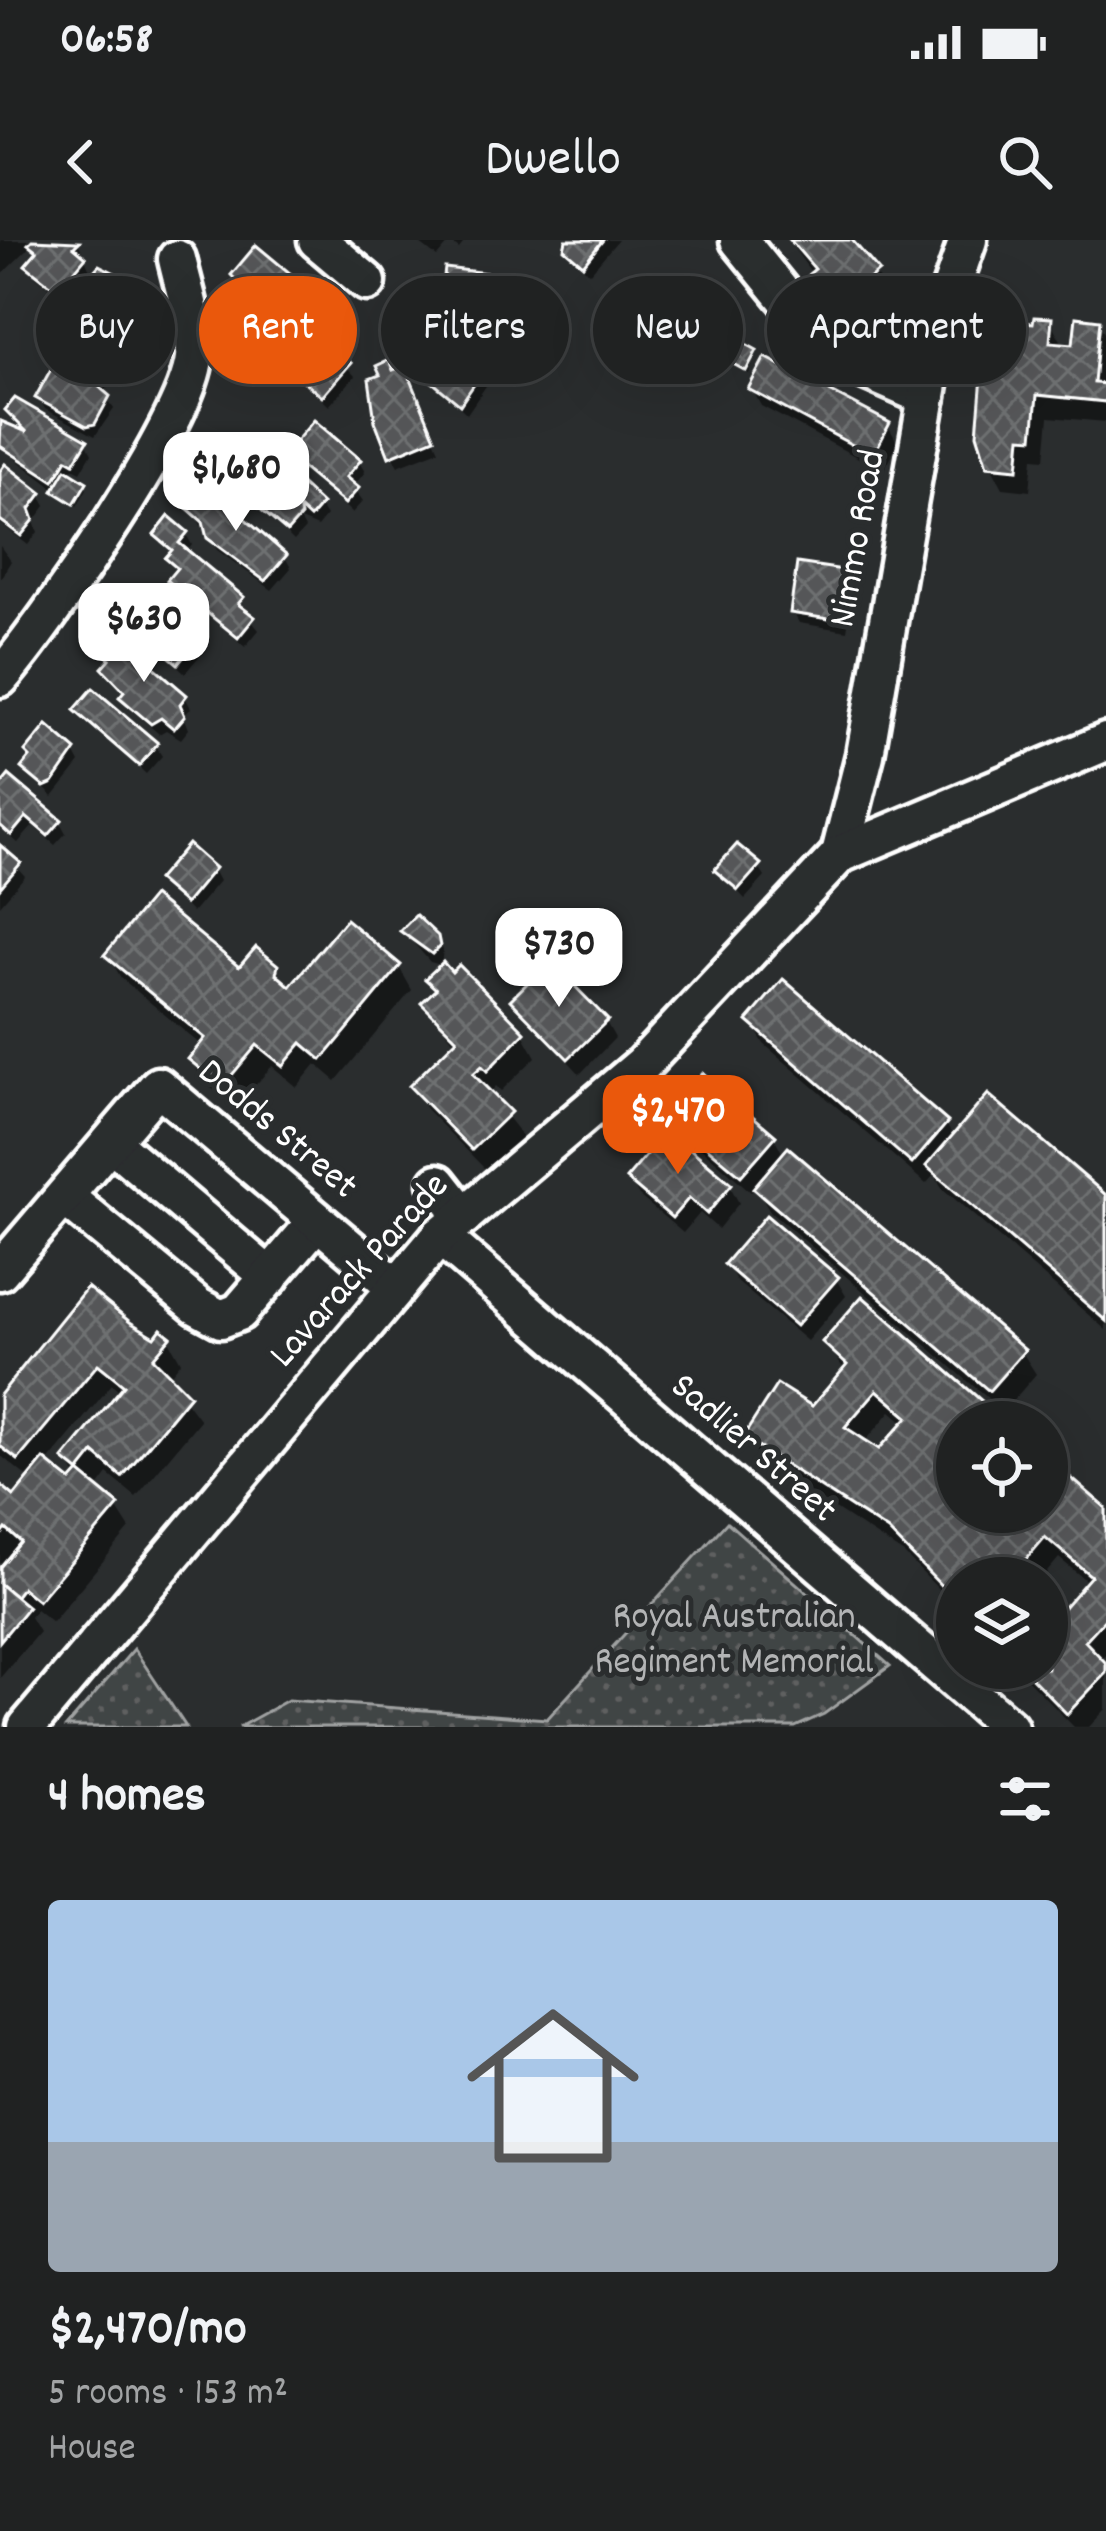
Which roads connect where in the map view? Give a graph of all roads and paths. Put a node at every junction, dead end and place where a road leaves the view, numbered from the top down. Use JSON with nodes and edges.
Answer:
{"nodes":[{"id":1,"x":317,"y":240,"type":"edge"},
{"id":2,"x":739,"y":240,"type":"edge"},
{"id":3,"x":968,"y":240,"type":"edge"},
{"id":4,"x":180,"y":246,"type":"edge"},
{"id":5,"x":367,"y":282,"type":"dead end"},
{"id":6,"x":927,"y":397,"type":"junction"},
{"id":7,"x":0,"y":678,"type":"edge"},
{"id":8,"x":1106,"y":742,"type":"edge"},
{"id":9,"x":839,"y":854,"type":"junction"},
{"id":10,"x":111,"y":1142,"type":"junction"},
{"id":11,"x":438,"y":1183,"type":"dead end"},
{"id":12,"x":64,"y":1198,"type":"junction"},
{"id":13,"x":317,"y":1221,"type":"junction"},
{"id":14,"x":452,"y":1226,"type":"junction"},
{"id":15,"x":0,"y":1271,"type":"edge"},
{"id":16,"x":270,"y":1276,"type":"junction"},
{"id":17,"x":395,"y":1287,"type":"junction"},
{"id":18,"x":27,"y":1727,"type":"edge"},
{"id":19,"x":1009,"y":1727,"type":"edge"}],
"edges":[{"from":1,"to":5,"type":"street"},
{"from":2,"to":6,"type":"street"},
{"from":3,"to":6,"type":"street","name":"Nimmo Road"},
{"from":4,"to":7,"type":"street"},
{"from":6,"to":9,"type":"street","name":"Nimmo Road"},
{"from":8,"to":9,"type":"street","name":"Lavarack Parade"},
{"from":9,"to":14,"type":"street","name":"Lavarack Parade"},
{"from":10,"to":12,"type":"street"},
{"from":10,"to":13,"type":"street","name":"Dodds Street"},
{"from":10,"to":16,"type":"street"},
{"from":11,"to":14,"type":"street","name":"Sadlier Street"},
{"from":12,"to":15,"type":"street"},
{"from":12,"to":16,"type":"street"},
{"from":13,"to":16,"type":"street"},
{"from":13,"to":17,"type":"street","name":"Dodds Street"},
{"from":14,"to":17,"type":"street","name":"Lavarack Parade"},
{"from":14,"to":19,"type":"street","name":"Sadlier Street"},
{"from":17,"to":18,"type":"street","name":"Lavarack Parade"}]}
